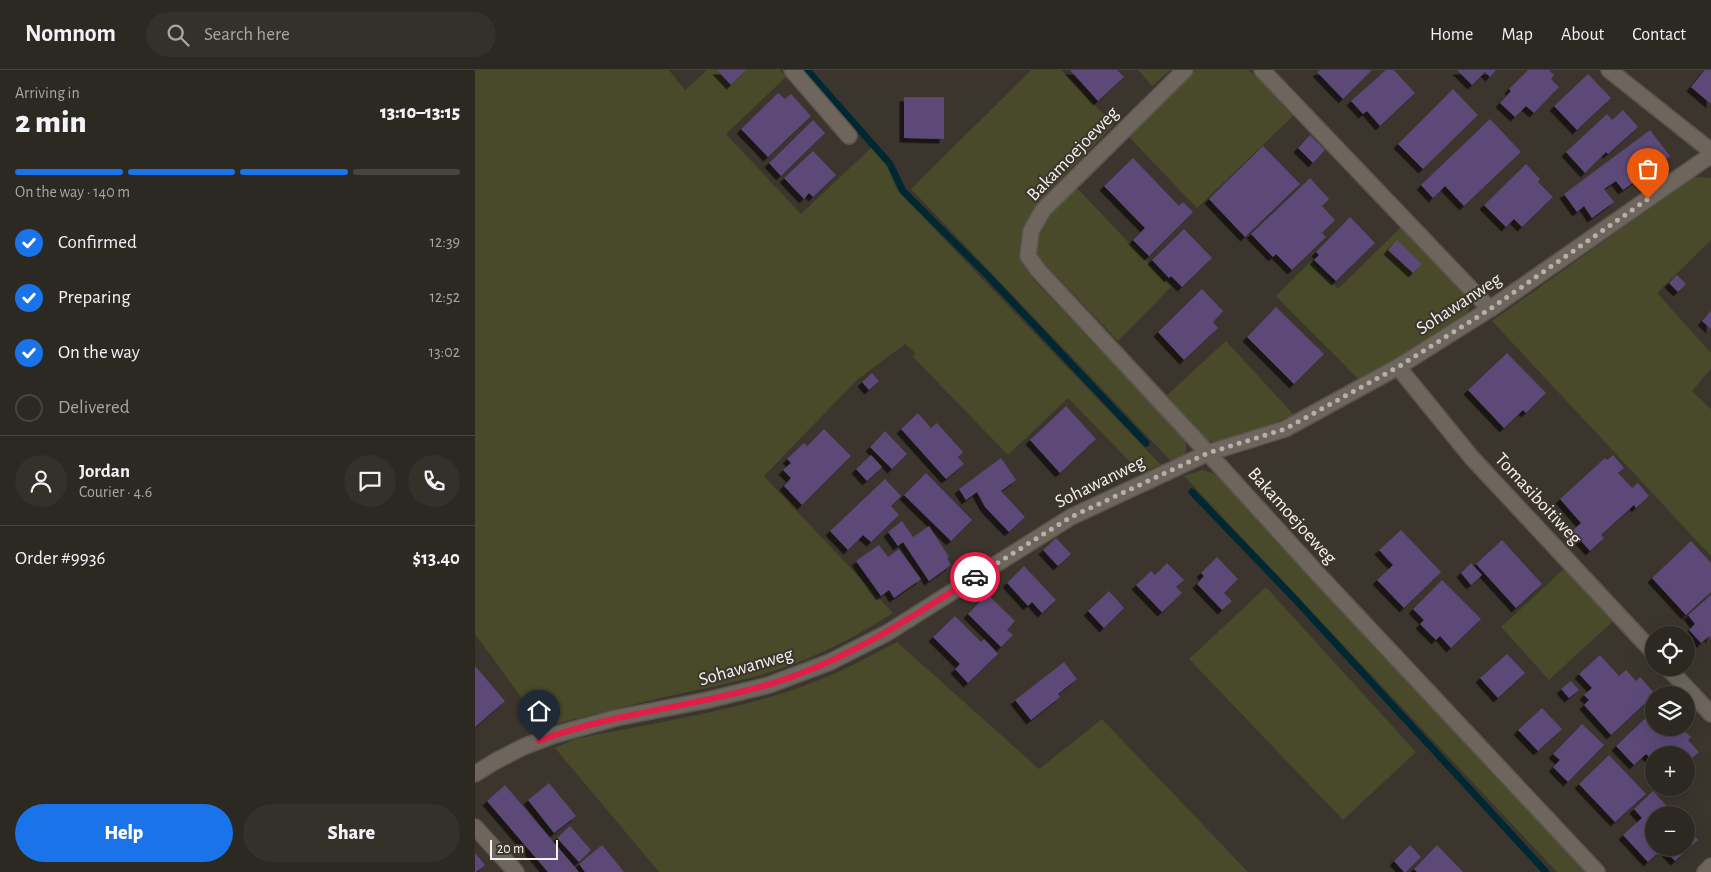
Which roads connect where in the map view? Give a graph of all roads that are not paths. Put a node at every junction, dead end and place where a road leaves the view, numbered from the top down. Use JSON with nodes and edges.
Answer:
{"nodes":[{"id":1,"x":792,"y":70,"type":"edge"},
{"id":2,"x":1185,"y":70,"type":"edge"},
{"id":3,"x":1262,"y":70,"type":"edge"},
{"id":4,"x":1609,"y":70,"type":"edge"},
{"id":5,"x":849,"y":136,"type":"dead end"},
{"id":6,"x":1711,"y":153,"type":"edge"},
{"id":7,"x":1490,"y":309,"type":"junction"},
{"id":8,"x":1398,"y":367,"type":"junction"},
{"id":9,"x":1208,"y":453,"type":"junction"},
{"id":10,"x":1645,"y":642,"type":"edge"},
{"id":11,"x":1675,"y":676,"type":"edge"},
{"id":12,"x":1711,"y":714,"type":"edge"},
{"id":13,"x":475,"y":774,"type":"edge"},
{"id":14,"x":475,"y":827,"type":"edge"},
{"id":15,"x":1711,"y":866,"type":"edge"},
{"id":16,"x":517,"y":872,"type":"edge"},
{"id":17,"x":1597,"y":872,"type":"edge"},
{"id":18,"x":1705,"y":872,"type":"edge"}],
"edges":[{"from":1,"to":5,"type":"street"},
{"from":2,"to":9,"type":"street","name":"Bakamoejoeweg"},
{"from":3,"to":7,"type":"street"},
{"from":4,"to":6,"type":"street"},
{"from":6,"to":7,"type":"street","name":"Sohawanweg"},
{"from":7,"to":8,"type":"street","name":"Sohawanweg"},
{"from":8,"to":9,"type":"street","name":"Sohawanweg"},
{"from":8,"to":10,"type":"street","name":"Tomasiboitiweg"},
{"from":9,"to":13,"type":"street","name":"Sohawanweg"},
{"from":9,"to":17,"type":"street","name":"Bakamoejoeweg"},
{"from":11,"to":12,"type":"street"},
{"from":14,"to":16,"type":"street"},
{"from":15,"to":18,"type":"street"}]}
